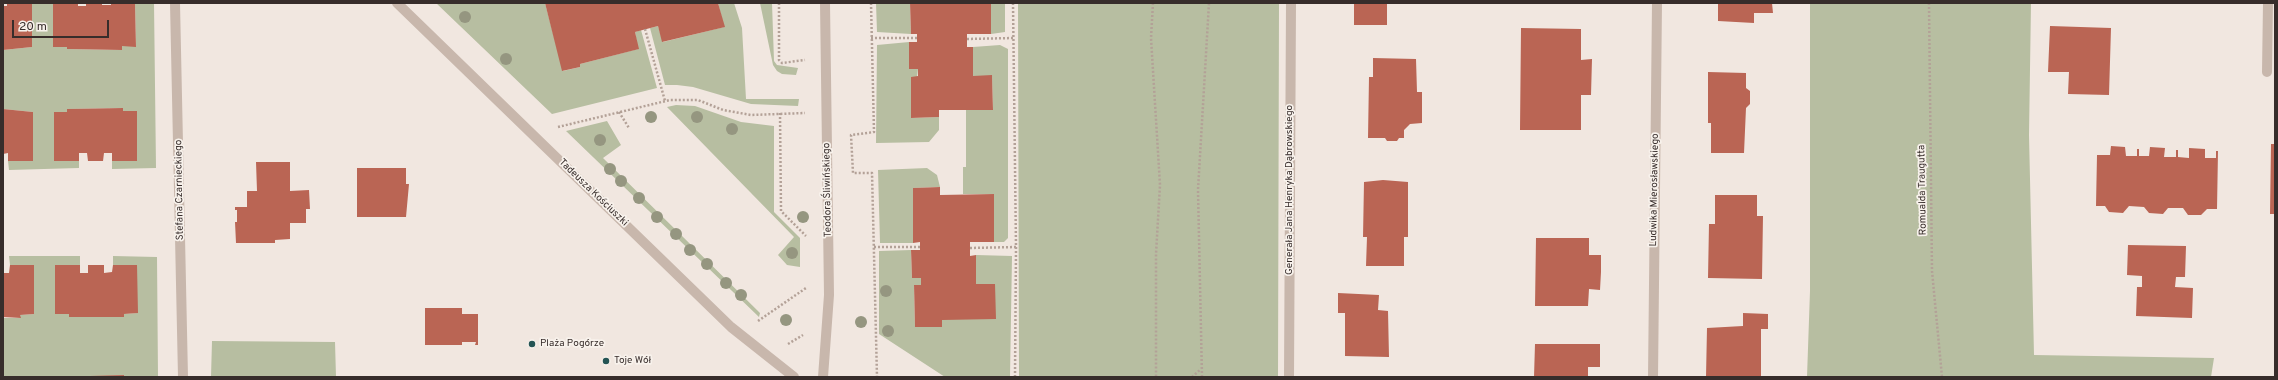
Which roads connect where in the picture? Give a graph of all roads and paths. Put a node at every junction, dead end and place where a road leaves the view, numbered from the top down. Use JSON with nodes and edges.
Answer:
{"nodes":[{"id":1,"x":175,"y":3,"type":"edge"},
{"id":2,"x":397,"y":3,"type":"edge"},
{"id":3,"x":779,"y":3,"type":"edge"},
{"id":4,"x":825,"y":3,"type":"edge"},
{"id":5,"x":871,"y":3,"type":"edge"},
{"id":6,"x":1013,"y":3,"type":"edge"},
{"id":7,"x":1153,"y":3,"type":"edge"},
{"id":8,"x":1209,"y":3,"type":"edge"},
{"id":9,"x":1291,"y":3,"type":"edge"},
{"id":10,"x":1657,"y":3,"type":"edge"},
{"id":11,"x":1929,"y":3,"type":"edge"},
{"id":12,"x":2268,"y":3,"type":"edge"},
{"id":13,"x":645,"y":29,"type":"dead end"},
{"id":14,"x":871,"y":38,"type":"junction"},
{"id":15,"x":918,"y":38,"type":"dead end"},
{"id":16,"x":1013,"y":38,"type":"junction"},
{"id":17,"x":967,"y":39,"type":"dead end"},
{"id":18,"x":805,"y":67,"type":"dead end"},
{"id":19,"x":2266,"y":72,"type":"dead end"},
{"id":20,"x":665,"y":101,"type":"junction"},
{"id":21,"x":806,"y":106,"type":"dead end"},
{"id":22,"x":619,"y":112,"type":"junction"},
{"id":23,"x":780,"y":113,"type":"junction"},
{"id":24,"x":806,"y":113,"type":"junction"},
{"id":25,"x":827,"y":120,"type":"junction"},
{"id":26,"x":555,"y":127,"type":"dead end"},
{"id":27,"x":629,"y":128,"type":"dead end"},
{"id":28,"x":807,"y":244,"type":"dead end"},
{"id":29,"x":874,"y":247,"type":"junction"},
{"id":30,"x":920,"y":247,"type":"dead end"},
{"id":31,"x":1016,"y":247,"type":"junction"},
{"id":32,"x":970,"y":248,"type":"dead end"},
{"id":33,"x":806,"y":280,"type":"dead end"},
{"id":34,"x":806,"y":287,"type":"junction"},
{"id":35,"x":807,"y":294,"type":"dead end"},
{"id":36,"x":758,"y":321,"type":"dead end"},
{"id":37,"x":806,"y":332,"type":"dead end"},
{"id":38,"x":786,"y":345,"type":"dead end"},
{"id":39,"x":1202,"y":368,"type":"junction"},
{"id":40,"x":183,"y":377,"type":"edge"},
{"id":41,"x":794,"y":377,"type":"edge"},
{"id":42,"x":822,"y":377,"type":"edge"},
{"id":43,"x":877,"y":377,"type":"edge"},
{"id":44,"x":1015,"y":377,"type":"edge"},
{"id":45,"x":1156,"y":377,"type":"edge"},
{"id":46,"x":1192,"y":377,"type":"edge"},
{"id":47,"x":1202,"y":377,"type":"edge"},
{"id":48,"x":1289,"y":377,"type":"edge"},
{"id":49,"x":1653,"y":377,"type":"edge"},
{"id":50,"x":1942,"y":377,"type":"edge"}],
"edges":[{"from":1,"to":40,"type":"street","name":"Stefana Czarnieckiego"},
{"from":2,"to":41,"type":"street","name":"Tadeusza Kościuszki"},
{"from":3,"to":18,"type":"path"},
{"from":4,"to":25,"type":"street","name":"Teodora Śliwińskiego"},
{"from":5,"to":14,"type":"path"},
{"from":6,"to":16,"type":"path"},
{"from":7,"to":45,"type":"path"},
{"from":8,"to":39,"type":"path"},
{"from":9,"to":48,"type":"street","name":"Generała Jana Henryka Dąbrowskiego"},
{"from":10,"to":49,"type":"street","name":"Ludwika Mierosławskiego"},
{"from":11,"to":50,"type":"path","name":"Romualda Traugutta"},
{"from":12,"to":19,"type":"street"},
{"from":13,"to":20,"type":"path"},
{"from":14,"to":15,"type":"path"},
{"from":14,"to":29,"type":"path"},
{"from":16,"to":17,"type":"path"},
{"from":16,"to":31,"type":"path"},
{"from":20,"to":22,"type":"path"},
{"from":20,"to":23,"type":"path"},
{"from":21,"to":24,"type":"path"},
{"from":22,"to":26,"type":"path"},
{"from":22,"to":27,"type":"path"},
{"from":23,"to":24,"type":"path"},
{"from":23,"to":28,"type":"path"},
{"from":24,"to":25,"type":"path"},
{"from":25,"to":42,"type":"street","name":"Teodora Śliwińskiego"},
{"from":29,"to":30,"type":"path"},
{"from":29,"to":43,"type":"path"},
{"from":31,"to":32,"type":"path"},
{"from":31,"to":44,"type":"path"},
{"from":33,"to":34,"type":"path"},
{"from":34,"to":35,"type":"path"},
{"from":34,"to":36,"type":"path"},
{"from":37,"to":38,"type":"path"},
{"from":39,"to":46,"type":"path"},
{"from":39,"to":47,"type":"path"}]}
